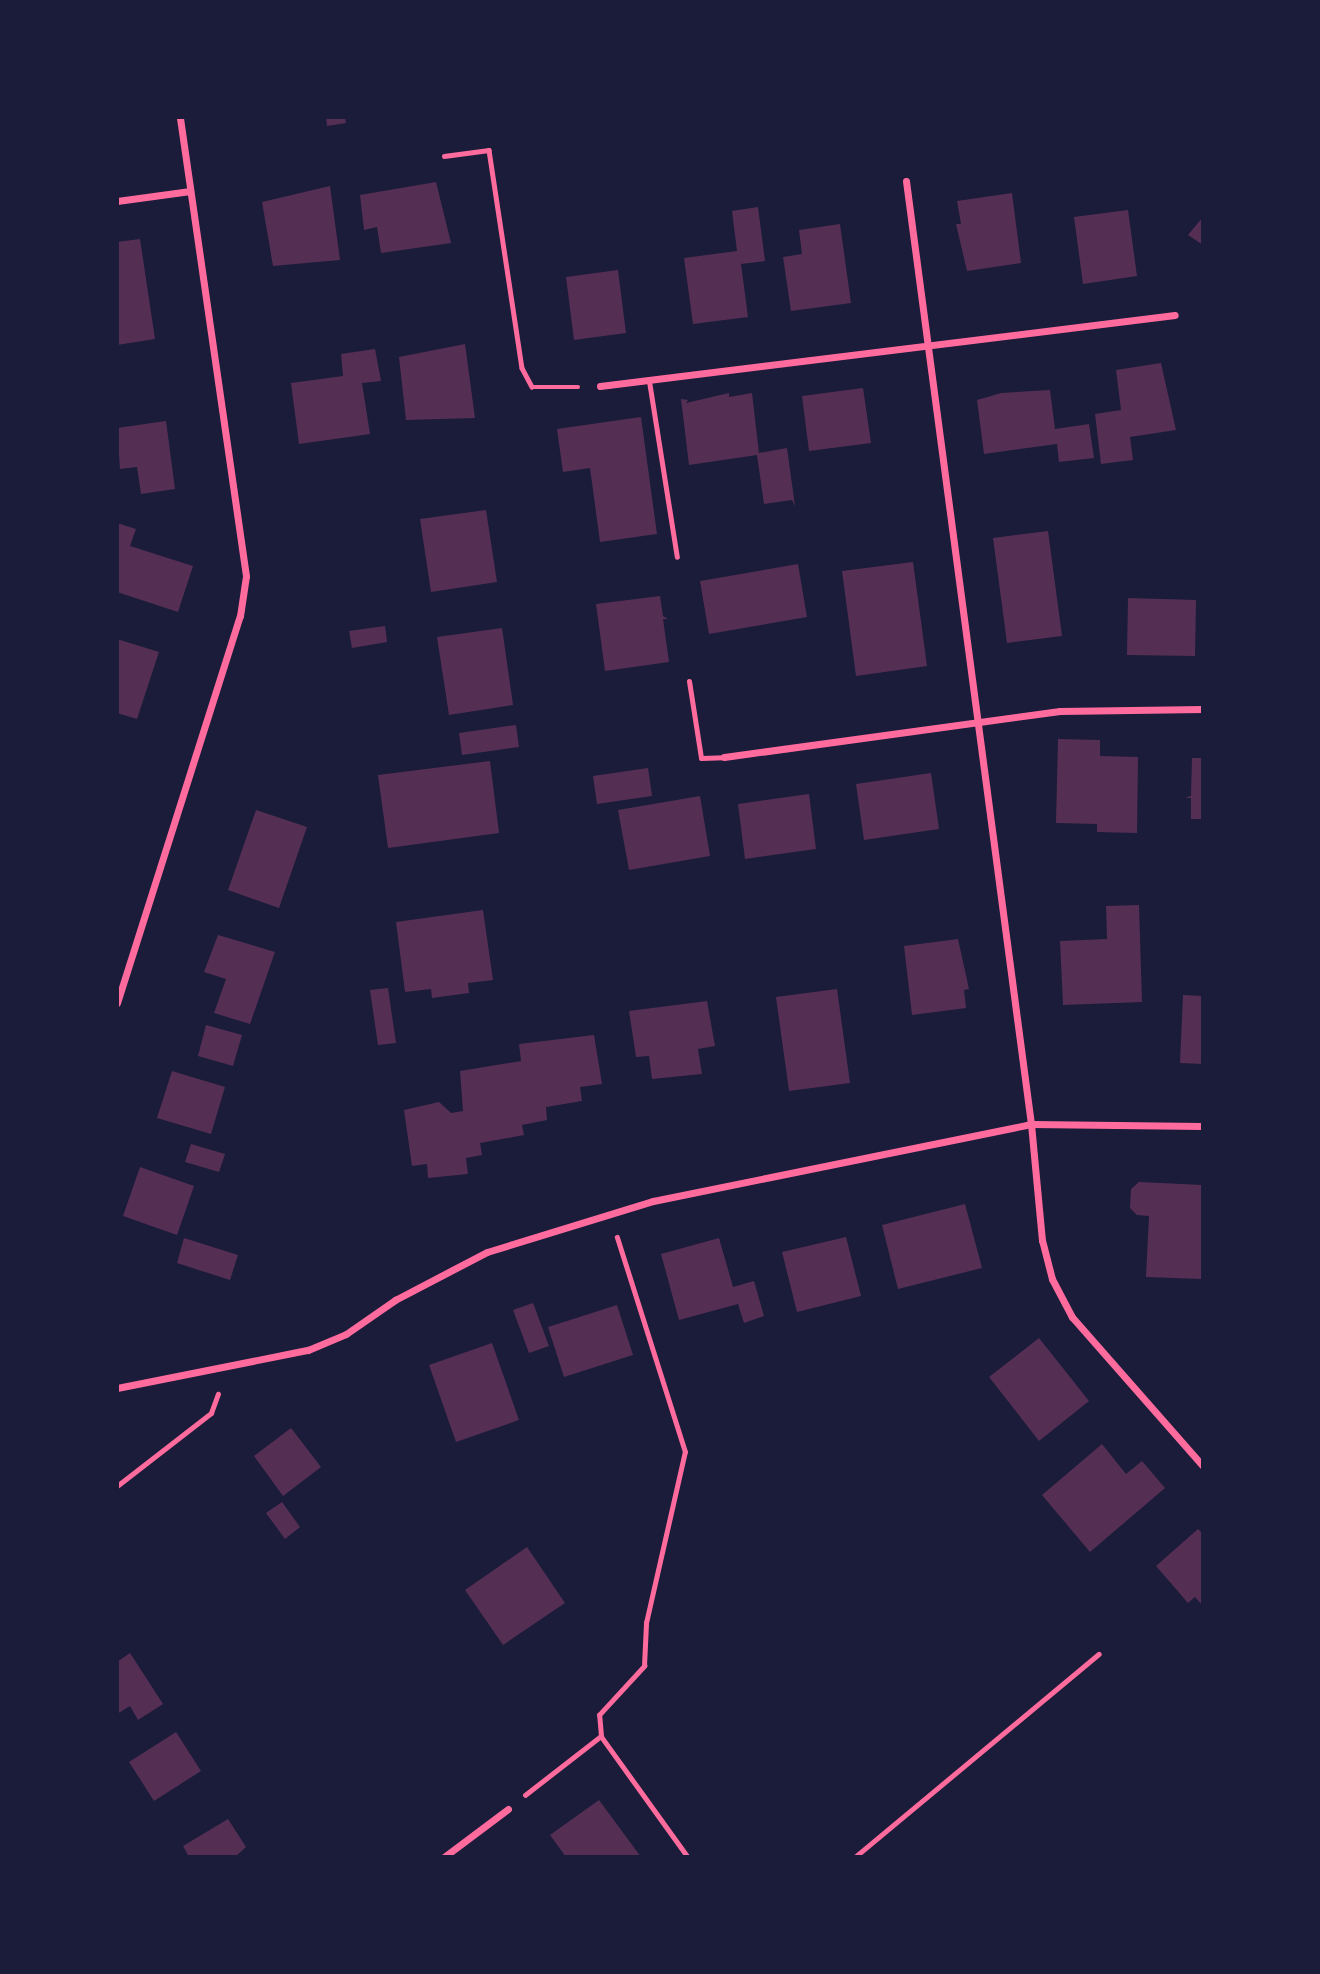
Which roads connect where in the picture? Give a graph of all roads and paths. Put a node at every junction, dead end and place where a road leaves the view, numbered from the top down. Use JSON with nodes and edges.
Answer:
{"nodes":[{"id":1,"x":180,"y":117,"type":"edge"},
{"id":2,"x":444,"y":156,"type":"dead end"},
{"id":3,"x":906,"y":181,"type":"dead end"},
{"id":4,"x":190,"y":191,"type":"junction"},
{"id":5,"x":117,"y":201,"type":"edge"},
{"id":6,"x":1175,"y":315,"type":"dead end"},
{"id":7,"x":928,"y":348,"type":"junction"},
{"id":8,"x":649,"y":381,"type":"junction"},
{"id":9,"x":600,"y":386,"type":"joint"},
{"id":10,"x":677,"y":557,"type":"dead end"},
{"id":11,"x":689,"y":681,"type":"dead end"},
{"id":12,"x":1203,"y":709,"type":"edge"},
{"id":13,"x":977,"y":723,"type":"junction"},
{"id":14,"x":724,"y":757,"type":"joint"},
{"id":15,"x":117,"y":1003,"type":"edge"},
{"id":16,"x":1031,"y":1124,"type":"junction"},
{"id":17,"x":1203,"y":1126,"type":"edge"},
{"id":18,"x":612,"y":1212,"type":"junction"},
{"id":19,"x":228,"y":1367,"type":"junction"},
{"id":20,"x":117,"y":1388,"type":"edge"},
{"id":21,"x":1203,"y":1466,"type":"edge"},
{"id":22,"x":117,"y":1486,"type":"edge"},
{"id":23,"x":1098,"y":1654,"type":"dead end"},
{"id":24,"x":601,"y":1736,"type":"junction"},
{"id":25,"x":508,"y":1809,"type":"joint"},
{"id":26,"x":444,"y":1857,"type":"edge"},
{"id":27,"x":688,"y":1857,"type":"edge"},
{"id":28,"x":855,"y":1857,"type":"edge"}],
"edges":[{"from":1,"to":4,"type":"street"},
{"from":2,"to":9,"type":"path"},
{"from":3,"to":7,"type":"street"},
{"from":4,"to":5,"type":"street"},
{"from":4,"to":15,"type":"street"},
{"from":6,"to":7,"type":"street"},
{"from":7,"to":8,"type":"street"},
{"from":7,"to":13,"type":"street"},
{"from":8,"to":9,"type":"street"},
{"from":8,"to":10,"type":"lane"},
{"from":11,"to":14,"type":"lane"},
{"from":12,"to":13,"type":"street"},
{"from":13,"to":14,"type":"street"},
{"from":13,"to":16,"type":"street"},
{"from":16,"to":17,"type":"street"},
{"from":16,"to":18,"type":"street"},
{"from":16,"to":21,"type":"street"},
{"from":18,"to":19,"type":"street"},
{"from":18,"to":24,"type":"path"},
{"from":19,"to":20,"type":"street"},
{"from":19,"to":22,"type":"path"},
{"from":23,"to":28,"type":"path"},
{"from":24,"to":25,"type":"path"},
{"from":24,"to":27,"type":"path"},
{"from":25,"to":26,"type":"street"}]}
